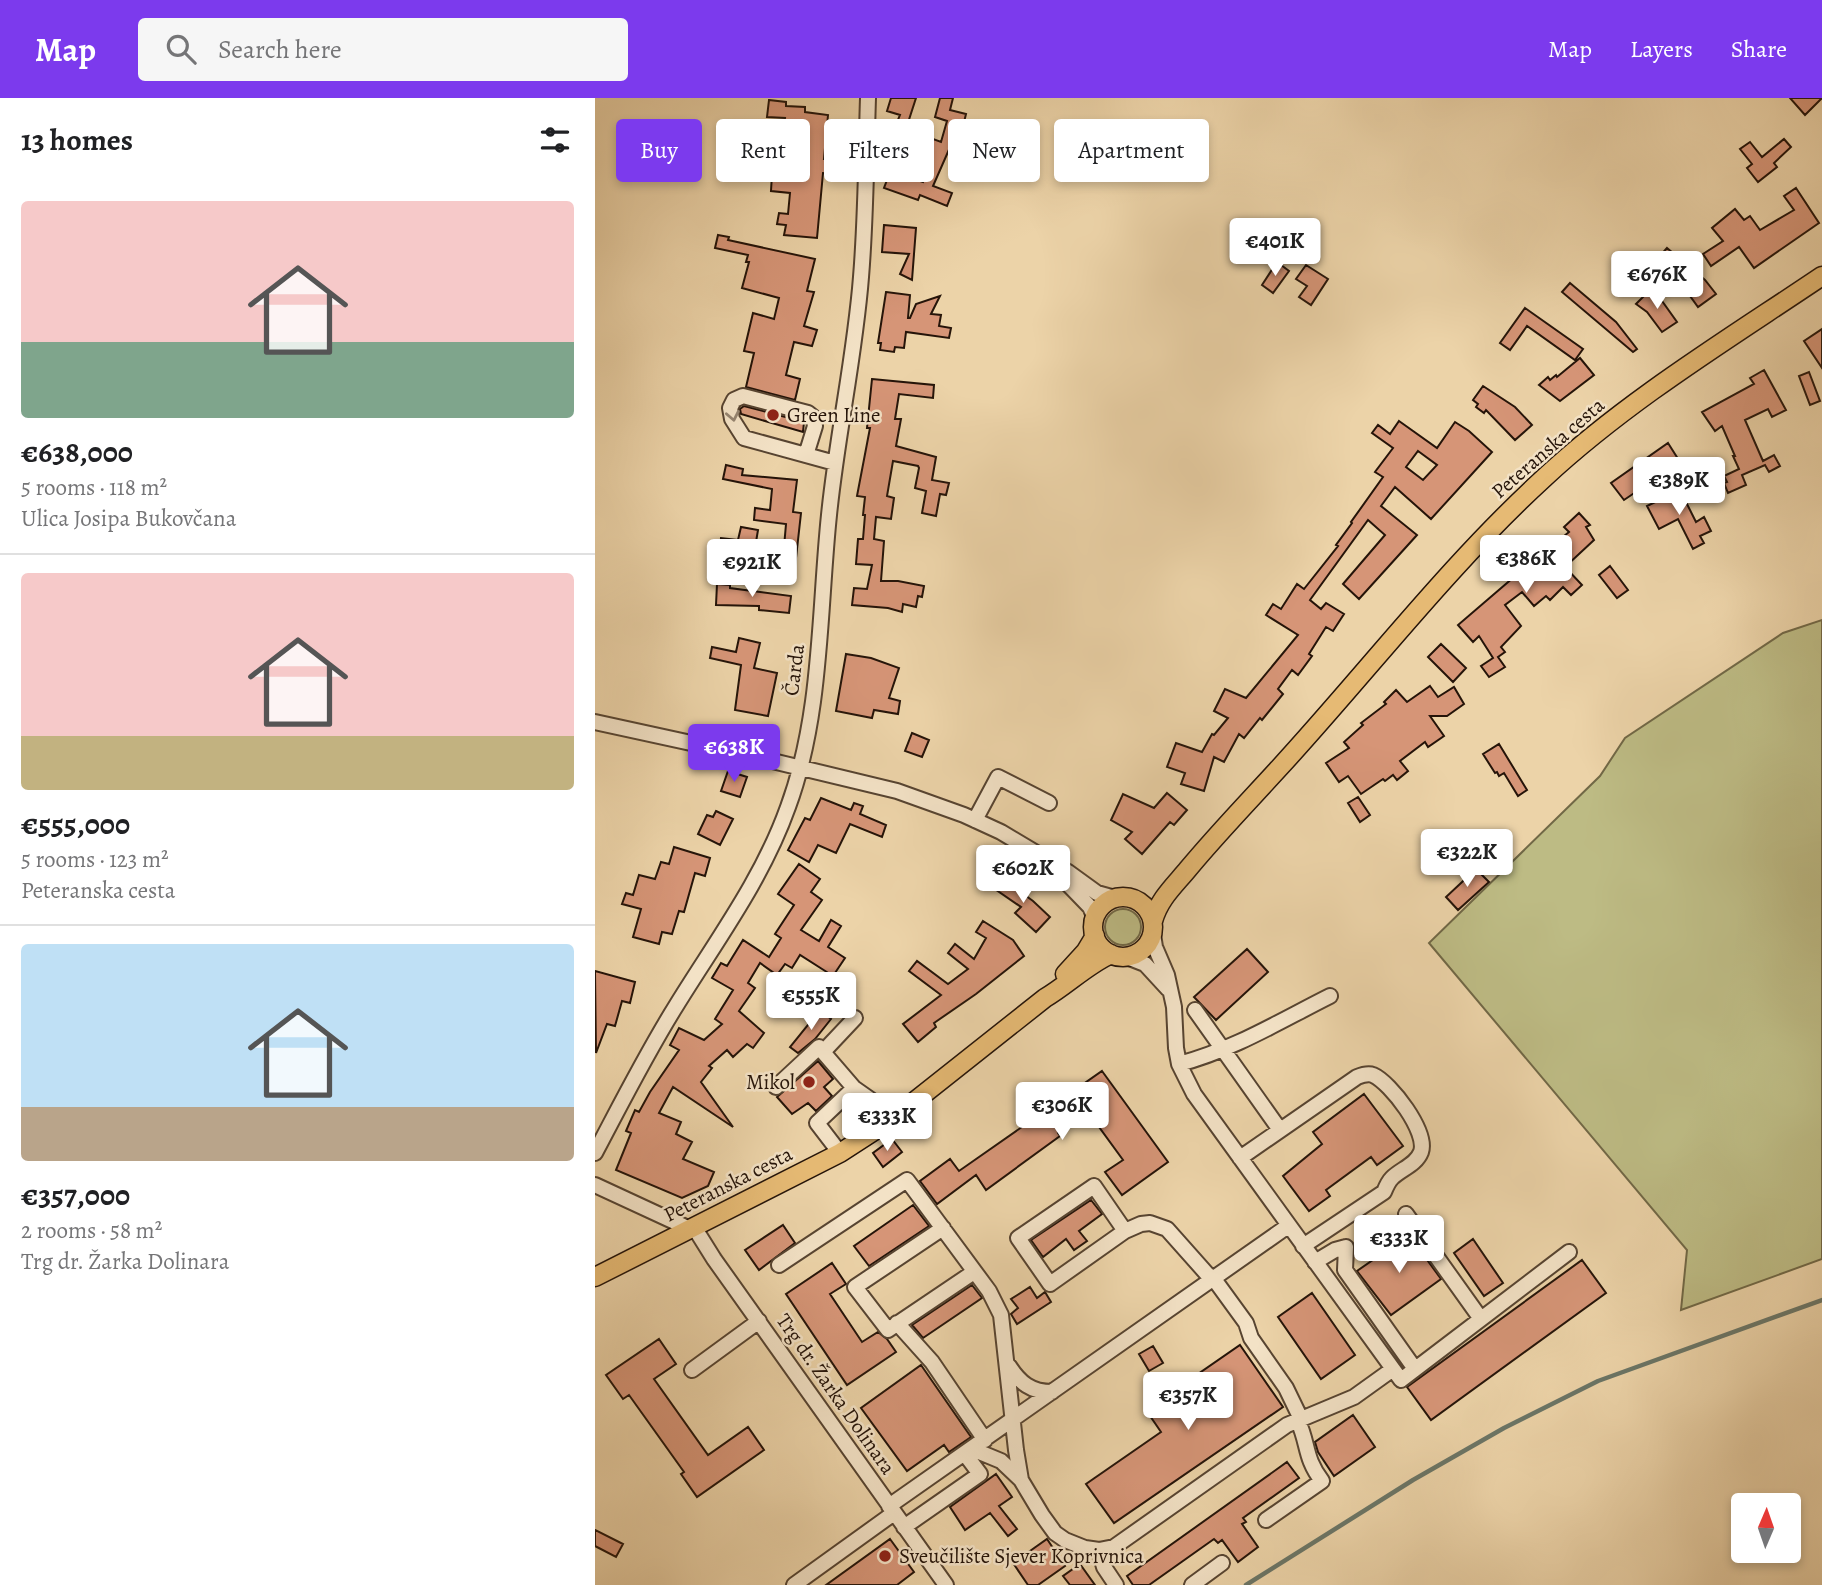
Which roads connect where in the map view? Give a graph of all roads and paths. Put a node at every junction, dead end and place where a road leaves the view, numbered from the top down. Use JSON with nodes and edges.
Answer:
{"nodes":[{"id":1,"x":868,"y":98,"type":"edge"},
{"id":2,"x":1822,"y":276,"type":"edge"},
{"id":3,"x":806,"y":455,"type":"junction"},
{"id":4,"x":835,"y":463,"type":"junction"},
{"id":5,"x":595,"y":722,"type":"edge"},
{"id":6,"x":799,"y":768,"type":"junction"},
{"id":7,"x":1049,"y":803,"type":"dead end"},
{"id":8,"x":975,"y":820,"type":"junction"},
{"id":9,"x":1200,"y":853,"type":"junction"},
{"id":10,"x":1047,"y":860,"type":"junction"},
{"id":11,"x":1123,"y":898,"type":"junction"},
{"id":12,"x":1095,"y":918,"type":"junction"},
{"id":13,"x":1153,"y":927,"type":"junction"},
{"id":14,"x":1095,"y":936,"type":"junction"},
{"id":15,"x":1119,"y":955,"type":"junction"},
{"id":16,"x":1171,"y":992,"type":"junction"},
{"id":17,"x":1329,"y":996,"type":"dead end"},
{"id":18,"x":1045,"y":998,"type":"junction"},
{"id":19,"x":1195,"y":1010,"type":"dead end"},
{"id":20,"x":855,"y":1018,"type":"dead end"},
{"id":21,"x":1224,"y":1050,"type":"junction"},
{"id":22,"x":823,"y":1052,"type":"junction"},
{"id":23,"x":1179,"y":1064,"type":"junction"},
{"id":24,"x":776,"y":1087,"type":"dead end"},
{"id":25,"x":854,"y":1088,"type":"junction"},
{"id":26,"x":891,"y":1120,"type":"junction"},
{"id":27,"x":1280,"y":1130,"type":"junction"},
{"id":28,"x":595,"y":1153,"type":"edge"},
{"id":29,"x":840,"y":1153,"type":"junction"},
{"id":30,"x":1240,"y":1158,"type":"junction"},
{"id":31,"x":595,"y":1185,"type":"edge"},
{"id":32,"x":1406,"y":1214,"type":"dead end"},
{"id":33,"x":667,"y":1217,"type":"junction"},
{"id":34,"x":1288,"y":1226,"type":"junction"},
{"id":35,"x":692,"y":1228,"type":"junction"},
{"id":36,"x":943,"y":1228,"type":"junction"},
{"id":37,"x":1125,"y":1231,"type":"junction"},
{"id":38,"x":668,"y":1240,"type":"junction"},
{"id":39,"x":1308,"y":1242,"type":"junction"},
{"id":40,"x":1346,"y":1247,"type":"junction"},
{"id":41,"x":1569,"y":1252,"type":"dead end"},
{"id":42,"x":1315,"y":1262,"type":"junction"},
{"id":43,"x":779,"y":1265,"type":"dead end"},
{"id":44,"x":974,"y":1272,"type":"junction"},
{"id":45,"x":595,"y":1277,"type":"edge"},
{"id":46,"x":1214,"y":1279,"type":"junction"},
{"id":47,"x":1481,"y":1319,"type":"junction"},
{"id":48,"x":759,"y":1321,"type":"junction"},
{"id":49,"x":897,"y":1323,"type":"junction"},
{"id":50,"x":1008,"y":1364,"type":"junction"},
{"id":51,"x":1393,"y":1369,"type":"junction"},
{"id":52,"x":1415,"y":1369,"type":"junction"},
{"id":53,"x":692,"y":1370,"type":"dead end"},
{"id":54,"x":1052,"y":1392,"type":"junction"},
{"id":55,"x":1013,"y":1419,"type":"junction"},
{"id":56,"x":1300,"y":1420,"type":"junction"},
{"id":57,"x":985,"y":1440,"type":"junction"},
{"id":58,"x":969,"y":1451,"type":"junction"},
{"id":59,"x":1021,"y":1480,"type":"junction"},
{"id":60,"x":892,"y":1510,"type":"junction"},
{"id":61,"x":1266,"y":1520,"type":"dead end"},
{"id":62,"x":905,"y":1527,"type":"junction"},
{"id":63,"x":1099,"y":1550,"type":"junction"},
{"id":64,"x":1222,"y":1563,"type":"dead end"},
{"id":65,"x":794,"y":1585,"type":"edge"},
{"id":66,"x":946,"y":1585,"type":"edge"},
{"id":67,"x":1116,"y":1585,"type":"edge"},
{"id":68,"x":1192,"y":1585,"type":"edge"}],
"edges":[{"from":1,"to":4,"type":"street","name":"Čarda"},
{"from":2,"to":9,"type":"main road","name":"Peteranska cesta"},
{"from":3,"to":3,"type":"street","one_way":true},
{"from":3,"to":4,"type":"street"},
{"from":4,"to":6,"type":"street","name":"Čarda"},
{"from":5,"to":6,"type":"street"},
{"from":6,"to":8,"type":"street"},
{"from":6,"to":28,"type":"street","name":"Čarda"},
{"from":7,"to":8,"type":"street"},
{"from":8,"to":10,"type":"street"},
{"from":9,"to":11,"type":"main road","name":"Peteranska cesta"},
{"from":9,"to":13,"type":"main road","name":"Peteranska cesta"},
{"from":10,"to":11,"type":"street"},
{"from":10,"to":12,"type":"street"},
{"from":11,"to":12,"type":"main road"},
{"from":11,"to":13,"type":"main road"},
{"from":12,"to":14,"type":"main road"},
{"from":13,"to":15,"type":"main road"},
{"from":13,"to":16,"type":"street"},
{"from":14,"to":15,"type":"main road"},
{"from":14,"to":18,"type":"main road","name":"Peteranska cesta"},
{"from":15,"to":16,"type":"street"},
{"from":15,"to":18,"type":"main road","name":"Peteranska cesta"},
{"from":16,"to":23,"type":"street"},
{"from":17,"to":21,"type":"street"},
{"from":18,"to":26,"type":"main road","name":"Peteranska cesta"},
{"from":19,"to":21,"type":"street"},
{"from":20,"to":22,"type":"street"},
{"from":21,"to":23,"type":"street"},
{"from":21,"to":27,"type":"street"},
{"from":22,"to":24,"type":"street"},
{"from":22,"to":25,"type":"street"},
{"from":23,"to":30,"type":"street"},
{"from":25,"to":26,"type":"street"},
{"from":25,"to":29,"type":"street"},
{"from":26,"to":29,"type":"main road","name":"Peteranska cesta"},
{"from":27,"to":30,"type":"street"},
{"from":27,"to":39,"type":"street"},
{"from":29,"to":35,"type":"main road","name":"Peteranska cesta"},
{"from":30,"to":34,"type":"street"},
{"from":31,"to":33,"type":"street"},
{"from":32,"to":47,"type":"street"},
{"from":33,"to":35,"type":"street"},
{"from":33,"to":38,"type":"street"},
{"from":34,"to":39,"type":"street"},
{"from":34,"to":46,"type":"street"},
{"from":35,"to":38,"type":"main road","name":"Peteranska cesta"},
{"from":35,"to":48,"type":"street","name":"Trg dr. Žarka Dolinara"},
{"from":36,"to":43,"type":"street"},
{"from":36,"to":44,"type":"street"},
{"from":36,"to":49,"type":"street"},
{"from":37,"to":37,"type":"street"},
{"from":37,"to":46,"type":"street"},
{"from":38,"to":45,"type":"main road","name":"Peteranska cesta"},
{"from":39,"to":40,"type":"street"},
{"from":39,"to":42,"type":"street"},
{"from":40,"to":42,"type":"street"},
{"from":40,"to":52,"type":"street"},
{"from":41,"to":47,"type":"street"},
{"from":42,"to":51,"type":"street"},
{"from":44,"to":49,"type":"street"},
{"from":44,"to":50,"type":"street"},
{"from":46,"to":54,"type":"street"},
{"from":46,"to":56,"type":"street"},
{"from":47,"to":52,"type":"street"},
{"from":48,"to":53,"type":"street"},
{"from":48,"to":60,"type":"street","name":"Trg dr. Žarka Dolinara"},
{"from":49,"to":57,"type":"street"},
{"from":50,"to":54,"type":"street"},
{"from":50,"to":55,"type":"street"},
{"from":51,"to":52,"type":"street"},
{"from":51,"to":56,"type":"street"},
{"from":54,"to":55,"type":"street"},
{"from":55,"to":57,"type":"street"},
{"from":55,"to":59,"type":"street"},
{"from":56,"to":61,"type":"street"},
{"from":56,"to":63,"type":"street"},
{"from":57,"to":58,"type":"street"},
{"from":58,"to":59,"type":"street"},
{"from":58,"to":60,"type":"street"},
{"from":58,"to":62,"type":"street"},
{"from":59,"to":63,"type":"street"},
{"from":60,"to":62,"type":"street","name":"Trg dr. Žarka Dolinara"},
{"from":60,"to":65,"type":"street"},
{"from":62,"to":66,"type":"street","name":"Trg dr. Žarka Dolinara"},
{"from":63,"to":67,"type":"street"},
{"from":64,"to":68,"type":"street"}]}
